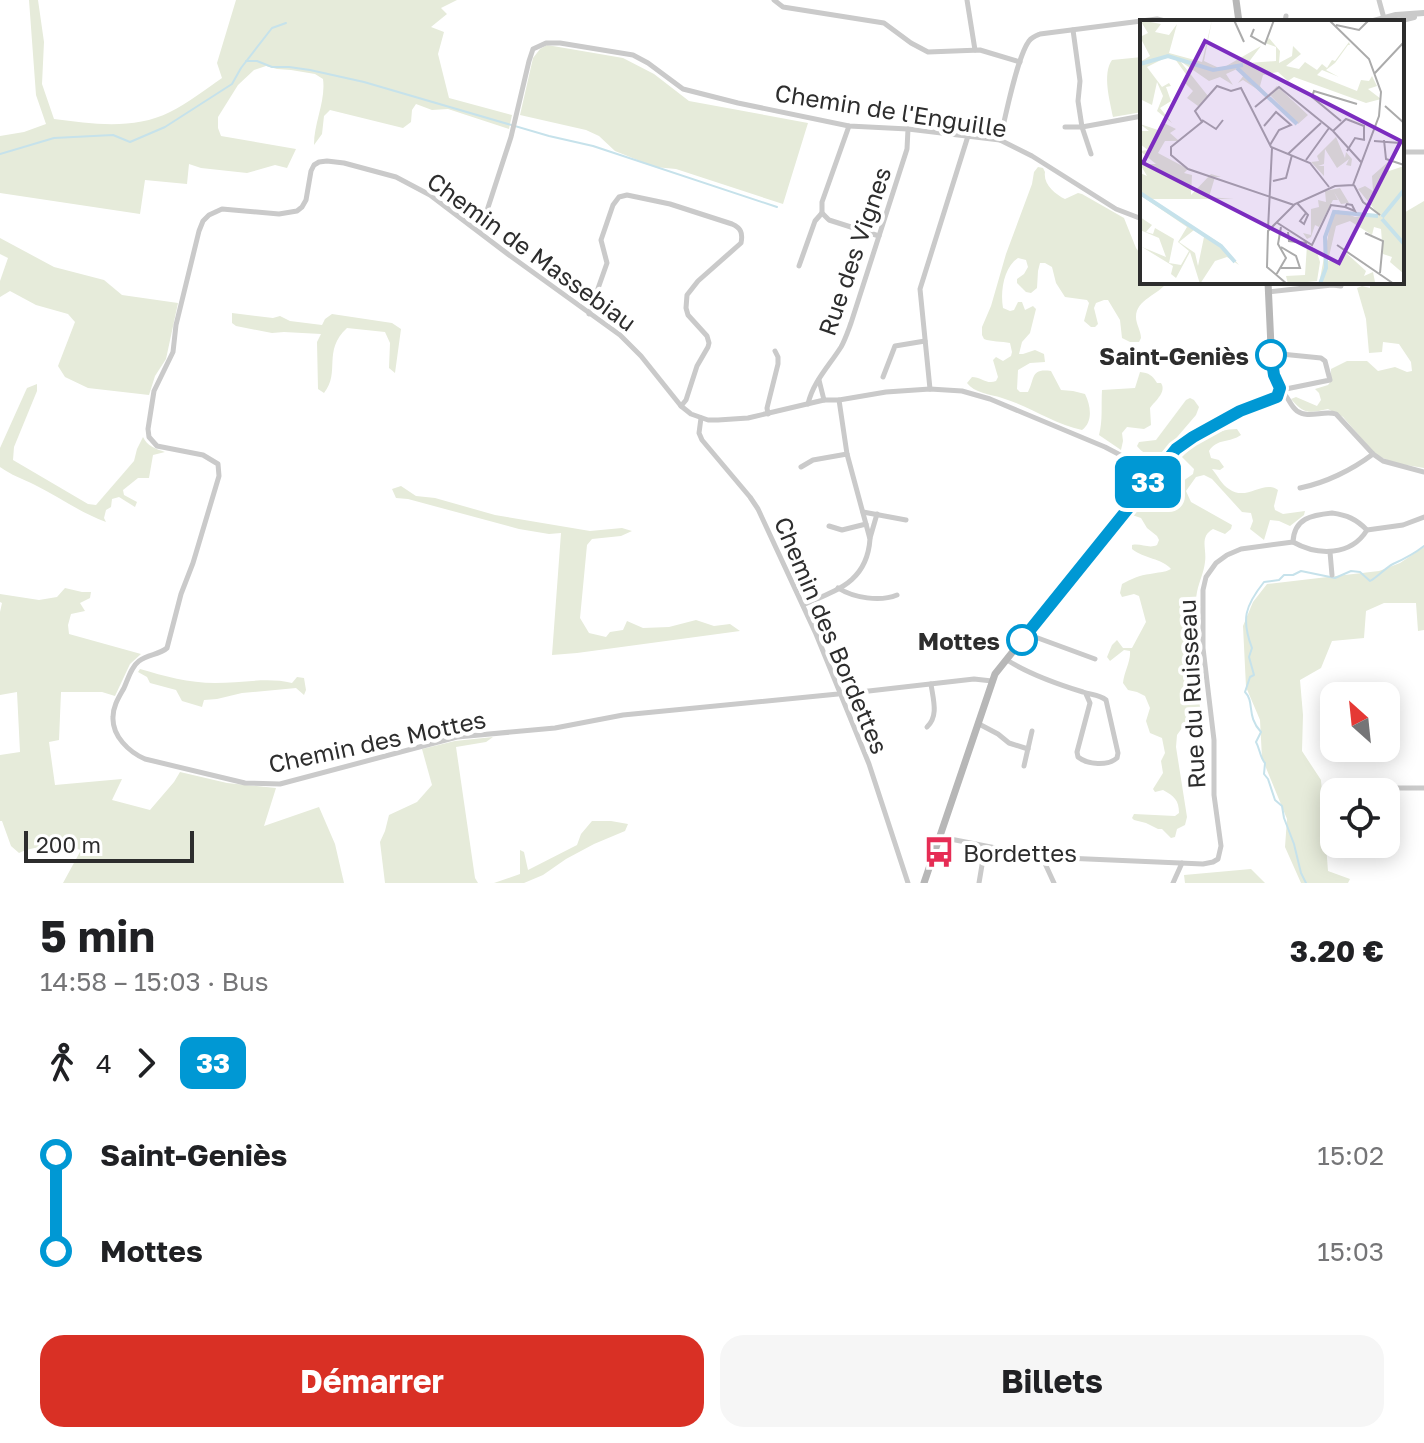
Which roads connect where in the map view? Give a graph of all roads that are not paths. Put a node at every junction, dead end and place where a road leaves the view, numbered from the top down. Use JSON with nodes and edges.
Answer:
{"nodes":[{"id":1,"x":774,"y":0,"type":"edge"},
{"id":2,"x":967,"y":0,"type":"edge"},
{"id":3,"x":1236,"y":0,"type":"edge"},
{"id":4,"x":1379,"y":0,"type":"edge"},
{"id":5,"x":1424,"y":13,"type":"edge"},
{"id":6,"x":1239,"y":20,"type":"edge"},
{"id":7,"x":1384,"y":20,"type":"edge"},
{"id":8,"x":1401,"y":20,"type":"edge"},
{"id":9,"x":1140,"y":21,"type":"edge"},
{"id":10,"x":1073,"y":30,"type":"junction"},
{"id":11,"x":975,"y":51,"type":"junction"},
{"id":12,"x":1020,"y":62,"type":"junction"},
{"id":13,"x":1140,"y":116,"type":"edge"},
{"id":14,"x":849,"y":126,"type":"junction"},
{"id":15,"x":1065,"y":127,"type":"dead end"},
{"id":16,"x":1082,"y":127,"type":"junction"},
{"id":17,"x":908,"y":129,"type":"junction"},
{"id":18,"x":968,"y":136,"type":"junction"},
{"id":19,"x":1000,"y":140,"type":"junction"},
{"id":20,"x":1091,"y":154,"type":"dead end"},
{"id":21,"x":319,"y":162,"type":"joint"},
{"id":22,"x":822,"y":213,"type":"junction"},
{"id":23,"x":1140,"y":217,"type":"edge"},
{"id":24,"x":480,"y":232,"type":"junction"},
{"id":25,"x":879,"y":236,"type":"junction"},
{"id":26,"x":799,"y":266,"type":"dead end"},
{"id":27,"x":1268,"y":284,"type":"edge"},
{"id":28,"x":1341,"y":286,"type":"dead end"},
{"id":29,"x":1268,"y":292,"type":"junction"},
{"id":30,"x":589,"y":314,"type":"junction"},
{"id":31,"x":925,"y":341,"type":"junction"},
{"id":32,"x":775,"y":351,"type":"dead end"},
{"id":33,"x":1271,"y":353,"type":"junction"},
{"id":34,"x":883,"y":377,"type":"dead end"},
{"id":35,"x":819,"y":379,"type":"junction"},
{"id":36,"x":930,"y":389,"type":"junction"},
{"id":37,"x":1280,"y":390,"type":"junction"},
{"id":38,"x":824,"y":400,"type":"junction"},
{"id":39,"x":839,"y":400,"type":"junction"},
{"id":40,"x":808,"y":404,"type":"junction"},
{"id":41,"x":681,"y":406,"type":"junction"},
{"id":42,"x":768,"y":414,"type":"junction"},
{"id":43,"x":701,"y":418,"type":"junction"},
{"id":44,"x":847,"y":454,"type":"junction"},
{"id":45,"x":1373,"y":454,"type":"junction"},
{"id":46,"x":801,"y":467,"type":"dead end"},
{"id":47,"x":1424,"y":472,"type":"edge"},
{"id":48,"x":1150,"y":479,"type":"junction"},
{"id":49,"x":1300,"y":488,"type":"dead end"},
{"id":50,"x":863,"y":512,"type":"junction"},
{"id":51,"x":877,"y":514,"type":"junction"},
{"id":52,"x":1424,"y":517,"type":"edge"},
{"id":53,"x":906,"y":520,"type":"dead end"},
{"id":54,"x":866,"y":524,"type":"junction"},
{"id":55,"x":829,"y":526,"type":"dead end"},
{"id":56,"x":1367,"y":530,"type":"junction"},
{"id":57,"x":870,"y":539,"type":"junction"},
{"id":58,"x":1293,"y":542,"type":"junction"},
{"id":59,"x":1330,"y":552,"type":"junction"},
{"id":60,"x":1332,"y":575,"type":"dead end"},
{"id":61,"x":838,"y":588,"type":"junction"},
{"id":62,"x":897,"y":595,"type":"dead end"},
{"id":63,"x":803,"y":605,"type":"junction"},
{"id":64,"x":1027,"y":634,"type":"junction"},
{"id":65,"x":1095,"y":659,"type":"dead end"},
{"id":66,"x":1007,"y":660,"type":"junction"},
{"id":67,"x":992,"y":681,"type":"junction"},
{"id":68,"x":931,"y":684,"type":"junction"},
{"id":69,"x":1086,"y":694,"type":"junction"},
{"id":70,"x":842,"y":696,"type":"junction"},
{"id":71,"x":979,"y":724,"type":"junction"},
{"id":72,"x":927,"y":727,"type":"dead end"},
{"id":73,"x":1032,"y":731,"type":"dead end"},
{"id":74,"x":1028,"y":749,"type":"junction"},
{"id":75,"x":1024,"y":766,"type":"dead end"},
{"id":76,"x":1400,"y":788,"type":"edge"},
{"id":77,"x":1424,"y":788,"type":"edge"},
{"id":78,"x":940,"y":837,"type":"junction"},
{"id":79,"x":985,"y":847,"type":"junction"},
{"id":80,"x":1042,"y":857,"type":"junction"},
{"id":81,"x":1182,"y":863,"type":"junction"},
{"id":82,"x":908,"y":883,"type":"edge"},
{"id":83,"x":924,"y":883,"type":"edge"},
{"id":84,"x":979,"y":883,"type":"edge"},
{"id":85,"x":1054,"y":883,"type":"edge"},
{"id":86,"x":1173,"y":883,"type":"edge"}],
"edges":[{"from":1,"to":11,"type":"street"},
{"from":2,"to":11,"type":"street"},
{"from":3,"to":6,"type":"main road"},
{"from":4,"to":7,"type":"street"},
{"from":5,"to":7,"type":"street"},
{"from":5,"to":8,"type":"street"},
{"from":9,"to":10,"type":"street"},
{"from":10,"to":12,"type":"street"},
{"from":10,"to":16,"type":"street"},
{"from":11,"to":12,"type":"street"},
{"from":12,"to":19,"type":"street"},
{"from":13,"to":16,"type":"street"},
{"from":14,"to":17,"type":"street","name":"Chemin de l'Enguille"},
{"from":14,"to":22,"type":"street"},
{"from":14,"to":24,"type":"street","name":"Chemin de l'Enguille"},
{"from":15,"to":16,"type":"street"},
{"from":16,"to":20,"type":"street"},
{"from":17,"to":18,"type":"street","name":"Chemin de l'Enguille"},
{"from":17,"to":25,"type":"street","name":"Rue des Vignes"},
{"from":18,"to":19,"type":"street","name":"Chemin de l'Enguille"},
{"from":18,"to":31,"type":"street"},
{"from":19,"to":23,"type":"street","name":"Chemin de l'Enguille"},
{"from":21,"to":24,"type":"street","name":"Chemin de Massebiau"},
{"from":21,"to":70,"type":"street","name":"Chemin des Mottes"},
{"from":22,"to":25,"type":"street"},
{"from":22,"to":26,"type":"street"},
{"from":24,"to":30,"type":"street","name":"Chemin de Massebiau"},
{"from":25,"to":35,"type":"street","name":"Rue des Vignes"},
{"from":27,"to":29,"type":"main road"},
{"from":28,"to":29,"type":"street"},
{"from":29,"to":33,"type":"main road"},
{"from":30,"to":41,"type":"street","name":"Chemin de Massebiau"},
{"from":30,"to":41,"type":"street"},
{"from":31,"to":34,"type":"street"},
{"from":31,"to":36,"type":"street"},
{"from":32,"to":42,"type":"street"},
{"from":33,"to":37,"type":"main road"},
{"from":33,"to":37,"type":"street"},
{"from":35,"to":38,"type":"street"},
{"from":35,"to":40,"type":"street","name":"Rue des Vignes"},
{"from":36,"to":39,"type":"street"},
{"from":36,"to":48,"type":"street"},
{"from":37,"to":45,"type":"street"},
{"from":37,"to":48,"type":"main road"},
{"from":38,"to":39,"type":"street"},
{"from":38,"to":40,"type":"street"},
{"from":39,"to":44,"type":"street"},
{"from":40,"to":42,"type":"street"},
{"from":41,"to":43,"type":"street","name":"Chemin de Massebiau"},
{"from":42,"to":43,"type":"street"},
{"from":43,"to":63,"type":"street","name":"Chemin des Bordettes"},
{"from":44,"to":46,"type":"street"},
{"from":44,"to":50,"type":"street"},
{"from":45,"to":47,"type":"street"},
{"from":45,"to":49,"type":"street"},
{"from":48,"to":64,"type":"main road"},
{"from":50,"to":51,"type":"street"},
{"from":50,"to":54,"type":"street"},
{"from":51,"to":53,"type":"street"},
{"from":51,"to":57,"type":"street"},
{"from":52,"to":56,"type":"street"},
{"from":54,"to":55,"type":"street"},
{"from":54,"to":57,"type":"street"},
{"from":56,"to":58,"type":"street"},
{"from":56,"to":59,"type":"street"},
{"from":57,"to":61,"type":"street"},
{"from":58,"to":59,"type":"street","name":"Rue du Ruisseau"},
{"from":58,"to":81,"type":"street","name":"Rue du Ruisseau"},
{"from":59,"to":60,"type":"street"},
{"from":61,"to":62,"type":"street"},
{"from":61,"to":63,"type":"street"},
{"from":63,"to":70,"type":"street","name":"Chemin des Bordettes"},
{"from":64,"to":65,"type":"street"},
{"from":64,"to":66,"type":"main road"},
{"from":66,"to":67,"type":"main road"},
{"from":66,"to":69,"type":"street"},
{"from":67,"to":68,"type":"street"},
{"from":67,"to":71,"type":"main road"},
{"from":68,"to":70,"type":"street"},
{"from":68,"to":72,"type":"street"},
{"from":69,"to":69,"type":"street"},
{"from":70,"to":82,"type":"street","name":"Chemin des Bordettes"},
{"from":71,"to":74,"type":"street"},
{"from":71,"to":78,"type":"main road"},
{"from":73,"to":74,"type":"street"},
{"from":74,"to":75,"type":"street"},
{"from":76,"to":77,"type":"street"},
{"from":78,"to":79,"type":"street"},
{"from":78,"to":83,"type":"main road"},
{"from":79,"to":80,"type":"street"},
{"from":79,"to":84,"type":"street"},
{"from":80,"to":81,"type":"street"},
{"from":80,"to":85,"type":"street"},
{"from":81,"to":86,"type":"street"}]}
